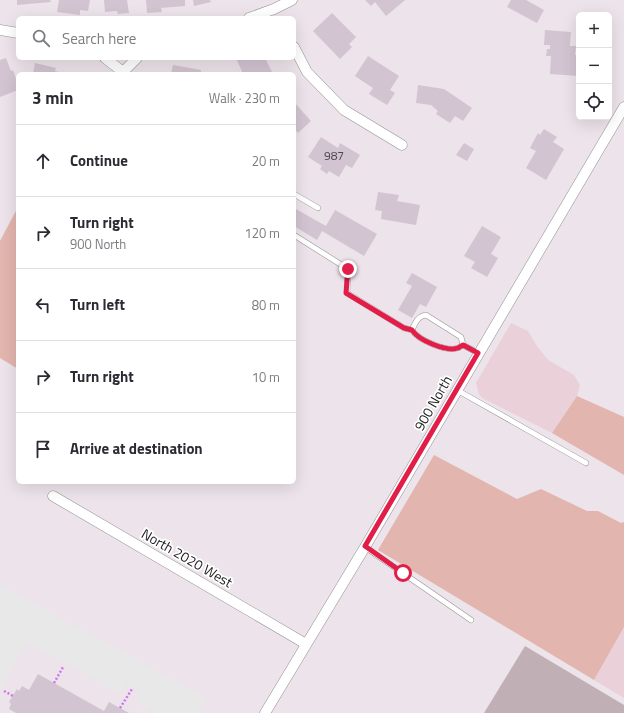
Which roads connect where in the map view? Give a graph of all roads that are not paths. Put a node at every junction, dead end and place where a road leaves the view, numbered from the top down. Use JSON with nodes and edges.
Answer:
{"nodes":[{"id":1,"x":292,"y":0,"type":"edge"},
{"id":2,"x":276,"y":14,"type":"edge"},
{"id":3,"x":263,"y":16,"type":"edge"},
{"id":4,"x":0,"y":30,"type":"edge"},
{"id":5,"x":16,"y":33,"type":"edge"},
{"id":6,"x":296,"y":51,"type":"edge"},
{"id":7,"x":107,"y":60,"type":"edge"},
{"id":8,"x":135,"y":60,"type":"edge"},
{"id":9,"x":123,"y":72,"type":"edge"},
{"id":10,"x":123,"y":72,"type":"edge"},
{"id":11,"x":624,"y":107,"type":"edge"},
{"id":12,"x":402,"y":145,"type":"dead end"},
{"id":13,"x":296,"y":195,"type":"edge"},
{"id":14,"x":318,"y":208,"type":"dead end"},
{"id":15,"x":296,"y":236,"type":"edge"},
{"id":16,"x":412,"y":330,"type":"junction"},
{"id":17,"x":463,"y":345,"type":"junction"},
{"id":18,"x":478,"y":353,"type":"junction"},
{"id":19,"x":457,"y":390,"type":"junction"},
{"id":20,"x":586,"y":463,"type":"dead end"},
{"id":21,"x":53,"y":496,"type":"dead end"},
{"id":22,"x":365,"y":546,"type":"junction"},
{"id":23,"x":471,"y":620,"type":"dead end"},
{"id":24,"x":306,"y":644,"type":"junction"},
{"id":25,"x":265,"y":713,"type":"edge"}],
"edges":[{"from":1,"to":2,"type":"street"},
{"from":2,"to":3,"type":"street"},
{"from":4,"to":5,"type":"street"},
{"from":6,"to":12,"type":"street"},
{"from":7,"to":10,"type":"street"},
{"from":8,"to":9,"type":"street"},
{"from":11,"to":18,"type":"street","name":"900 North"},
{"from":13,"to":14,"type":"lane"},
{"from":15,"to":16,"type":"lane"},
{"from":16,"to":17,"type":"lane"},
{"from":16,"to":17,"type":"lane"},
{"from":17,"to":18,"type":"lane"},
{"from":18,"to":19,"type":"street","name":"900 North"},
{"from":19,"to":20,"type":"lane"},
{"from":19,"to":22,"type":"street","name":"900 North"},
{"from":21,"to":24,"type":"street","name":"North 2020 West"},
{"from":22,"to":23,"type":"lane"},
{"from":22,"to":24,"type":"street","name":"900 North"},
{"from":24,"to":25,"type":"street","name":"900 North"}]}
